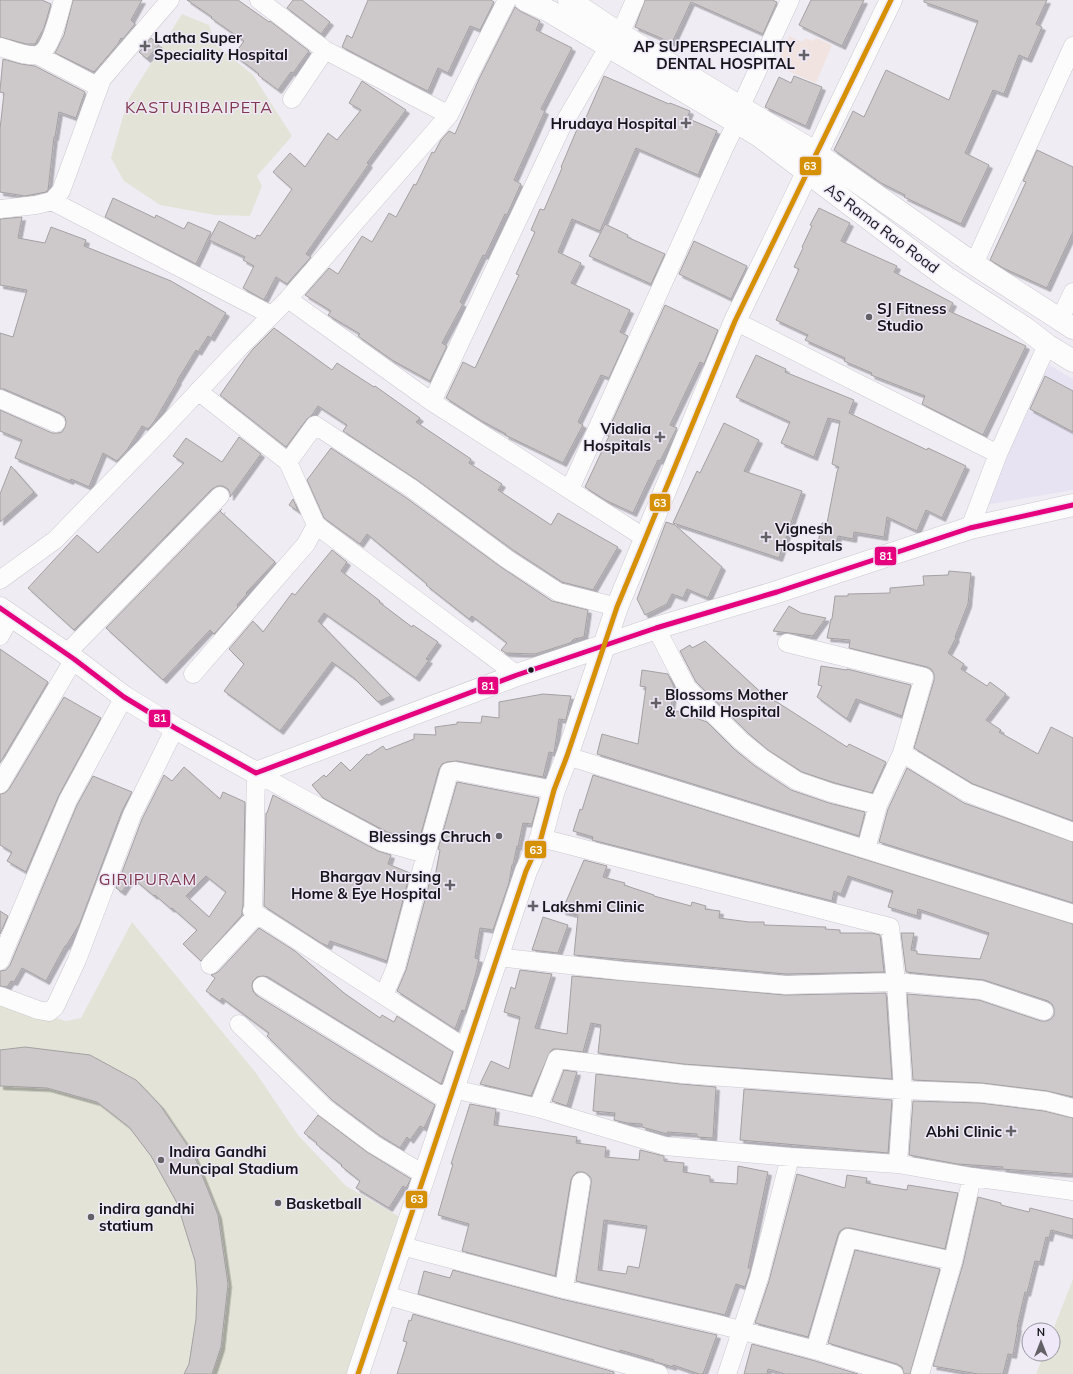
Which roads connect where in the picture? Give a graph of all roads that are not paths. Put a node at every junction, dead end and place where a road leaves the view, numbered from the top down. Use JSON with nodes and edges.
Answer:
{"nodes":[{"id":1,"x":63,"y":0,"type":"edge"},
{"id":2,"x":170,"y":0,"type":"edge"},
{"id":3,"x":259,"y":0,"type":"edge"},
{"id":4,"x":507,"y":0,"type":"edge"},
{"id":5,"x":525,"y":0,"type":"edge"},
{"id":6,"x":569,"y":0,"type":"edge"},
{"id":7,"x":635,"y":0,"type":"edge"},
{"id":8,"x":790,"y":0,"type":"edge"},
{"id":9,"x":891,"y":0,"type":"edge"},
{"id":10,"x":614,"y":40,"type":"junction"},
{"id":11,"x":1073,"y":46,"type":"edge"},
{"id":12,"x":0,"y":47,"type":"edge"},
{"id":13,"x":325,"y":50,"type":"junction"},
{"id":14,"x":37,"y":55,"type":"junction"},
{"id":15,"x":99,"y":87,"type":"junction"},
{"id":16,"x":292,"y":99,"type":"dead end"},
{"id":17,"x":739,"y":114,"type":"junction"},
{"id":18,"x":449,"y":115,"type":"junction"},
{"id":19,"x":812,"y":162,"type":"junction"},
{"id":20,"x":52,"y":201,"type":"junction"},
{"id":21,"x":0,"y":209,"type":"edge"},
{"id":22,"x":974,"y":264,"type":"junction"},
{"id":23,"x":1073,"y":292,"type":"edge"},
{"id":24,"x":288,"y":299,"type":"junction"},
{"id":25,"x":271,"y":315,"type":"junction"},
{"id":26,"x":735,"y":321,"type":"junction"},
{"id":27,"x":1067,"y":324,"type":"edge"},
{"id":28,"x":1046,"y":345,"type":"junction"},
{"id":29,"x":1073,"y":361,"type":"edge"},
{"id":30,"x":198,"y":391,"type":"junction"},
{"id":31,"x":0,"y":399,"type":"edge"},
{"id":32,"x":432,"y":402,"type":"junction"},
{"id":33,"x":56,"y":423,"type":"dead end"},
{"id":34,"x":998,"y":454,"type":"junction"},
{"id":35,"x":288,"y":462,"type":"junction"},
{"id":36,"x":570,"y":490,"type":"junction"},
{"id":37,"x":220,"y":496,"type":"dead end"},
{"id":38,"x":1073,"y":505,"type":"edge"},
{"id":39,"x":316,"y":525,"type":"junction"},
{"id":40,"x":970,"y":528,"type":"junction"},
{"id":41,"x":645,"y":538,"type":"junction"},
{"id":42,"x":0,"y":580,"type":"edge"},
{"id":43,"x":617,"y":607,"type":"junction"},
{"id":44,"x":6,"y":612,"type":"edge"},
{"id":45,"x":656,"y":628,"type":"junction"},
{"id":46,"x":0,"y":636,"type":"edge"},
{"id":47,"x":787,"y":644,"type":"dead end"},
{"id":48,"x":604,"y":645,"type":"junction"},
{"id":49,"x":70,"y":656,"type":"junction"},
{"id":50,"x":193,"y":674,"type":"dead end"},
{"id":51,"x":517,"y":675,"type":"junction"},
{"id":52,"x":124,"y":697,"type":"junction"},
{"id":53,"x":175,"y":728,"type":"junction"},
{"id":54,"x":902,"y":753,"type":"junction"},
{"id":55,"x":567,"y":756,"type":"junction"},
{"id":56,"x":256,"y":773,"type":"junction"},
{"id":57,"x":0,"y":784,"type":"edge"},
{"id":58,"x":554,"y":790,"type":"junction"},
{"id":59,"x":878,"y":805,"type":"junction"},
{"id":60,"x":1073,"y":832,"type":"edge"},
{"id":61,"x":541,"y":838,"type":"junction"},
{"id":62,"x":866,"y":849,"type":"junction"},
{"id":63,"x":426,"y":854,"type":"junction"},
{"id":64,"x":252,"y":911,"type":"junction"},
{"id":65,"x":1073,"y":914,"type":"edge"},
{"id":66,"x":497,"y":957,"type":"junction"},
{"id":67,"x":0,"y":961,"type":"edge"},
{"id":68,"x":210,"y":965,"type":"dead end"},
{"id":69,"x":896,"y":982,"type":"junction"},
{"id":70,"x":262,"y":986,"type":"dead end"},
{"id":71,"x":384,"y":995,"type":"junction"},
{"id":72,"x":0,"y":996,"type":"edge"},
{"id":73,"x":1044,"y":1011,"type":"dead end"},
{"id":74,"x":239,"y":1024,"type":"dead end"},
{"id":75,"x":467,"y":1049,"type":"junction"},
{"id":76,"x":453,"y":1090,"type":"junction"},
{"id":77,"x":903,"y":1090,"type":"junction"},
{"id":78,"x":538,"y":1108,"type":"junction"},
{"id":79,"x":1073,"y":1108,"type":"edge"},
{"id":80,"x":790,"y":1157,"type":"junction"},
{"id":81,"x":898,"y":1164,"type":"junction"},
{"id":82,"x":425,"y":1175,"type":"junction"},
{"id":83,"x":972,"y":1177,"type":"junction"},
{"id":84,"x":581,"y":1182,"type":"dead end"},
{"id":85,"x":1073,"y":1191,"type":"edge"},
{"id":86,"x":402,"y":1246,"type":"junction"},
{"id":87,"x":953,"y":1261,"type":"junction"},
{"id":88,"x":564,"y":1289,"type":"junction"},
{"id":89,"x":385,"y":1295,"type":"junction"},
{"id":90,"x":741,"y":1331,"type":"junction"},
{"id":91,"x":815,"y":1350,"type":"junction"},
{"id":92,"x":358,"y":1374,"type":"edge"},
{"id":93,"x":659,"y":1374,"type":"edge"},
{"id":94,"x":727,"y":1374,"type":"edge"},
{"id":95,"x":894,"y":1374,"type":"edge"},
{"id":96,"x":920,"y":1374,"type":"edge"}],
"edges":[{"from":1,"to":14,"type":"street"},
{"from":2,"to":15,"type":"street"},
{"from":3,"to":13,"type":"street"},
{"from":4,"to":18,"type":"street"},
{"from":5,"to":10,"type":"street","name":"AS Rama Rao Road"},
{"from":6,"to":10,"type":"street","name":"AS Rama Rao Road"},
{"from":7,"to":10,"type":"street"},
{"from":8,"to":17,"type":"street"},
{"from":9,"to":19,"type":"street"},
{"from":10,"to":17,"type":"street","name":"AS Rama Rao Road"},
{"from":10,"to":32,"type":"street"},
{"from":11,"to":22,"type":"street"},
{"from":12,"to":14,"type":"street"},
{"from":13,"to":16,"type":"street"},
{"from":13,"to":18,"type":"street"},
{"from":14,"to":15,"type":"street"},
{"from":15,"to":20,"type":"street"},
{"from":17,"to":19,"type":"street","name":"AS Rama Rao Road"},
{"from":17,"to":36,"type":"street"},
{"from":18,"to":24,"type":"street"},
{"from":19,"to":22,"type":"street","name":"AS Rama Rao Road"},
{"from":19,"to":26,"type":"street"},
{"from":19,"to":28,"type":"street","name":"AS Rama Rao Road"},
{"from":20,"to":21,"type":"street"},
{"from":20,"to":25,"type":"street"},
{"from":22,"to":27,"type":"street","name":"AS Rama Rao Road"},
{"from":23,"to":27,"type":"street"},
{"from":24,"to":25,"type":"street"},
{"from":24,"to":32,"type":"street"},
{"from":25,"to":30,"type":"street"},
{"from":26,"to":34,"type":"street"},
{"from":26,"to":41,"type":"street"},
{"from":28,"to":29,"type":"street","name":"AS Rama Rao Road"},
{"from":28,"to":34,"type":"street"},
{"from":30,"to":35,"type":"street"},
{"from":30,"to":42,"type":"street"},
{"from":31,"to":33,"type":"street"},
{"from":32,"to":36,"type":"street"},
{"from":34,"to":40,"type":"street"},
{"from":35,"to":39,"type":"street"},
{"from":35,"to":43,"type":"street"},
{"from":36,"to":41,"type":"street"},
{"from":37,"to":49,"type":"street"},
{"from":38,"to":40,"type":"street"},
{"from":39,"to":50,"type":"street"},
{"from":39,"to":51,"type":"street"},
{"from":40,"to":45,"type":"street"},
{"from":41,"to":43,"type":"street"},
{"from":43,"to":48,"type":"street"},
{"from":44,"to":46,"type":"street"},
{"from":44,"to":49,"type":"street"},
{"from":45,"to":48,"type":"street"},
{"from":45,"to":59,"type":"street"},
{"from":47,"to":54,"type":"street"},
{"from":48,"to":51,"type":"street"},
{"from":48,"to":55,"type":"street"},
{"from":49,"to":52,"type":"street"},
{"from":49,"to":57,"type":"street"},
{"from":51,"to":56,"type":"street"},
{"from":52,"to":53,"type":"street"},
{"from":52,"to":67,"type":"street"},
{"from":53,"to":56,"type":"street"},
{"from":53,"to":72,"type":"street"},
{"from":54,"to":59,"type":"street"},
{"from":54,"to":60,"type":"street"},
{"from":55,"to":58,"type":"street"},
{"from":55,"to":62,"type":"street"},
{"from":56,"to":63,"type":"street"},
{"from":56,"to":64,"type":"street"},
{"from":58,"to":61,"type":"street"},
{"from":58,"to":63,"type":"street"},
{"from":59,"to":62,"type":"street"},
{"from":61,"to":66,"type":"street"},
{"from":61,"to":69,"type":"street"},
{"from":62,"to":65,"type":"street"},
{"from":63,"to":71,"type":"street"},
{"from":64,"to":68,"type":"street"},
{"from":64,"to":71,"type":"street"},
{"from":66,"to":69,"type":"street"},
{"from":66,"to":75,"type":"street"},
{"from":69,"to":73,"type":"street"},
{"from":69,"to":77,"type":"street"},
{"from":70,"to":76,"type":"street"},
{"from":71,"to":75,"type":"street"},
{"from":74,"to":82,"type":"street"},
{"from":75,"to":76,"type":"street"},
{"from":76,"to":78,"type":"street"},
{"from":76,"to":82,"type":"street"},
{"from":77,"to":78,"type":"street"},
{"from":77,"to":79,"type":"street"},
{"from":77,"to":81,"type":"street"},
{"from":78,"to":80,"type":"street"},
{"from":80,"to":81,"type":"street"},
{"from":80,"to":90,"type":"street"},
{"from":81,"to":83,"type":"street"},
{"from":82,"to":86,"type":"street"},
{"from":83,"to":85,"type":"street"},
{"from":83,"to":87,"type":"street"},
{"from":84,"to":88,"type":"street"},
{"from":86,"to":88,"type":"street"},
{"from":86,"to":89,"type":"street"},
{"from":87,"to":91,"type":"street"},
{"from":87,"to":96,"type":"street"},
{"from":88,"to":90,"type":"street"},
{"from":89,"to":92,"type":"street"},
{"from":89,"to":93,"type":"street"},
{"from":90,"to":91,"type":"street"},
{"from":90,"to":94,"type":"street"},
{"from":91,"to":95,"type":"street"}]}
